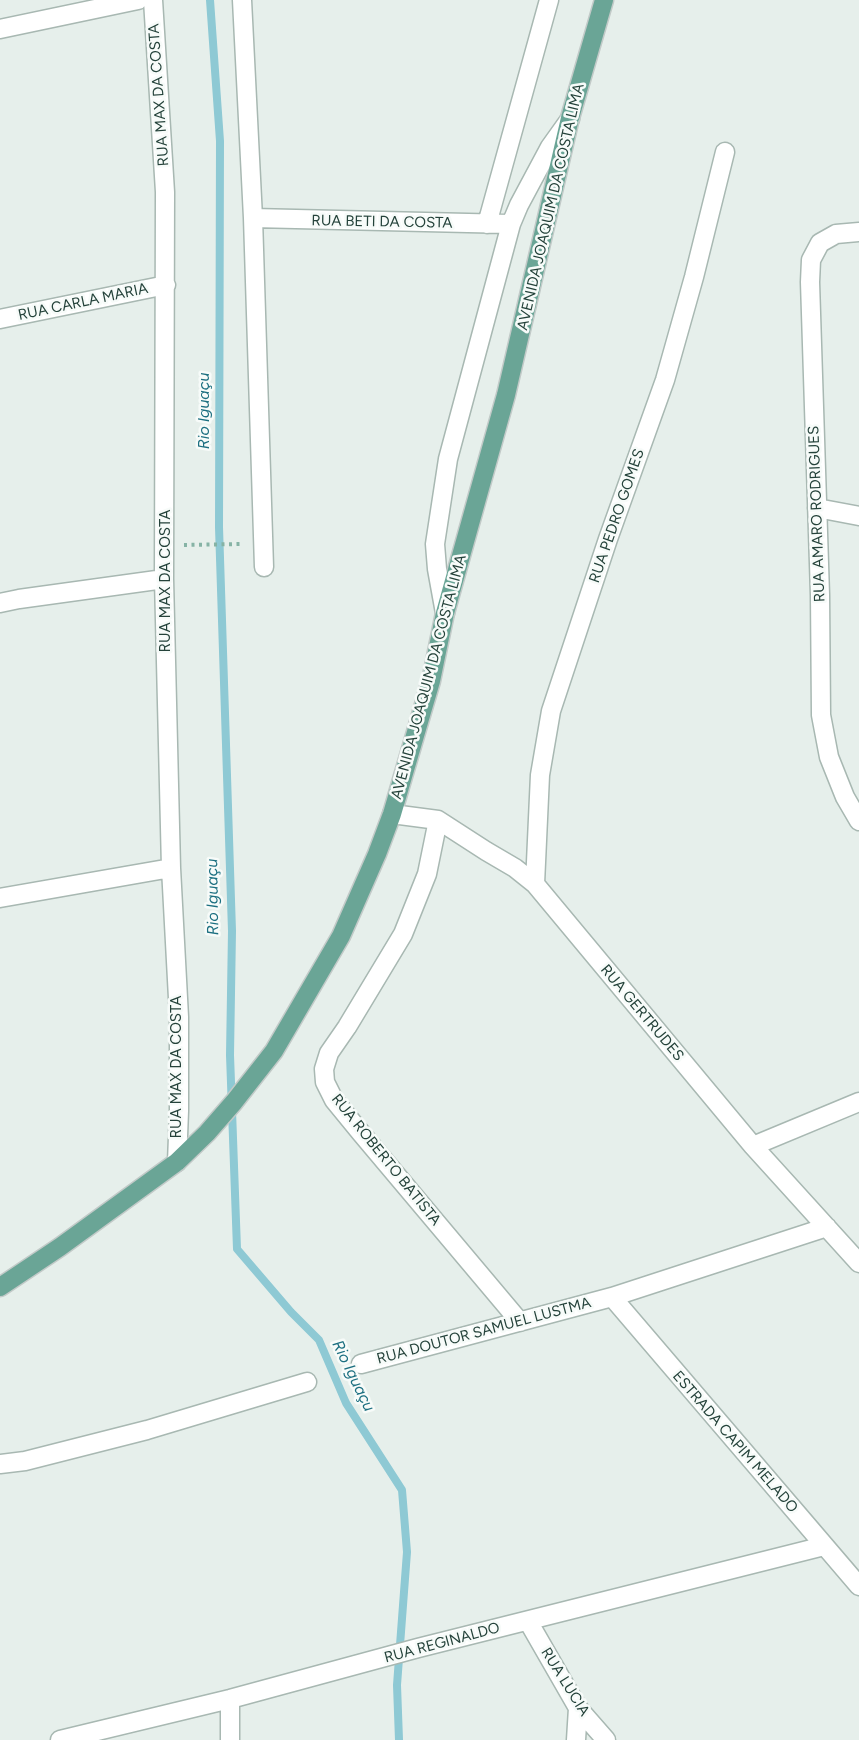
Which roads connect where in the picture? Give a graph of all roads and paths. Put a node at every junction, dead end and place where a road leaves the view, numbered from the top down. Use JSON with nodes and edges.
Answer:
{"nodes":[{"id":1,"x":138,"y":0,"type":"edge"},
{"id":2,"x":153,"y":0,"type":"edge"},
{"id":3,"x":242,"y":0,"type":"edge"},
{"id":4,"x":549,"y":0,"type":"edge"},
{"id":5,"x":604,"y":0,"type":"edge"},
{"id":6,"x":0,"y":29,"type":"edge"},
{"id":7,"x":570,"y":118,"type":"junction"},
{"id":8,"x":725,"y":152,"type":"dead end"},
{"id":9,"x":254,"y":218,"type":"junction"},
{"id":10,"x":487,"y":224,"type":"junction"},
{"id":11,"x":511,"y":225,"type":"junction"},
{"id":12,"x":859,"y":232,"type":"edge"},
{"id":13,"x":166,"y":285,"type":"junction"},
{"id":14,"x":0,"y":319,"type":"edge"},
{"id":15,"x":817,"y":508,"type":"junction"},
{"id":16,"x":859,"y":516,"type":"edge"},
{"id":17,"x":249,"y":544,"type":"dead end"},
{"id":18,"x":184,"y":545,"type":"dead end"},
{"id":19,"x":264,"y":567,"type":"dead end"},
{"id":20,"x":164,"y":579,"type":"junction"},
{"id":21,"x":0,"y":603,"type":"edge"},
{"id":22,"x":445,"y":613,"type":"junction"},
{"id":23,"x":392,"y":814,"type":"junction"},
{"id":24,"x":438,"y":820,"type":"junction"},
{"id":25,"x":859,"y":821,"type":"edge"},
{"id":26,"x":171,"y":868,"type":"junction"},
{"id":27,"x":535,"y":884,"type":"junction"},
{"id":28,"x":0,"y":898,"type":"edge"},
{"id":29,"x":859,"y":1102,"type":"edge"},
{"id":30,"x":753,"y":1146,"type":"junction"},
{"id":31,"x":177,"y":1162,"type":"junction"},
{"id":32,"x":827,"y":1227,"type":"junction"},
{"id":33,"x":859,"y":1263,"type":"edge"},
{"id":34,"x":0,"y":1287,"type":"edge"},
{"id":35,"x":612,"y":1298,"type":"junction"},
{"id":36,"x":520,"y":1322,"type":"junction"},
{"id":37,"x":361,"y":1364,"type":"dead end"},
{"id":38,"x":307,"y":1382,"type":"dead end"},
{"id":39,"x":0,"y":1464,"type":"edge"},
{"id":40,"x":824,"y":1545,"type":"junction"},
{"id":41,"x":859,"y":1586,"type":"edge"},
{"id":42,"x":528,"y":1621,"type":"junction"},
{"id":43,"x":230,"y":1699,"type":"junction"},
{"id":44,"x":578,"y":1708,"type":"junction"},
{"id":45,"x":60,"y":1740,"type":"edge"},
{"id":46,"x":230,"y":1740,"type":"edge"},
{"id":47,"x":576,"y":1740,"type":"edge"},
{"id":48,"x":606,"y":1740,"type":"edge"}],
"edges":[{"from":1,"to":6,"type":"street"},
{"from":2,"to":13,"type":"street","name":"RUA MAX DA COSTA"},
{"from":3,"to":9,"type":"street"},
{"from":4,"to":10,"type":"street"},
{"from":5,"to":7,"type":"main road","name":"AVENIDA JOAQUIM DA COSTA LIMA"},
{"from":7,"to":11,"type":"street"},
{"from":7,"to":22,"type":"main road","name":"AVENIDA JOAQUIM DA COSTA LIMA"},
{"from":8,"to":27,"type":"street","name":"RUA PEDRO GOMES"},
{"from":9,"to":10,"type":"street","name":"RUA BETI DA COSTA"},
{"from":9,"to":19,"type":"street"},
{"from":10,"to":11,"type":"street","name":"RUA BETI DA COSTA"},
{"from":11,"to":22,"type":"street"},
{"from":12,"to":15,"type":"street","name":"RUA AMARO RODRIGUES"},
{"from":13,"to":14,"type":"street","name":"RUA CARLA MARIA"},
{"from":13,"to":20,"type":"street","name":"RUA MAX DA COSTA"},
{"from":15,"to":16,"type":"street"},
{"from":15,"to":25,"type":"street","name":"RUA AMARO RODRIGUES"},
{"from":17,"to":18,"type":"path"},
{"from":20,"to":21,"type":"street"},
{"from":20,"to":26,"type":"street","name":"RUA MAX DA COSTA"},
{"from":22,"to":23,"type":"main road","name":"AVENIDA JOAQUIM DA COSTA LIMA"},
{"from":23,"to":24,"type":"street","name":"RUA GERTRUDES"},
{"from":23,"to":31,"type":"main road","name":"AVENIDA JOAQUIM DA COSTA LIMA"},
{"from":24,"to":27,"type":"street","name":"RUA GERTRUDES"},
{"from":24,"to":36,"type":"street","name":"RUA ROBERTO BATISTA"},
{"from":26,"to":28,"type":"street"},
{"from":26,"to":31,"type":"street","name":"RUA MAX DA COSTA"},
{"from":27,"to":30,"type":"street","name":"RUA GERTRUDES"},
{"from":29,"to":30,"type":"street"},
{"from":30,"to":32,"type":"street","name":"RUA GERTRUDES"},
{"from":31,"to":34,"type":"main road","name":"AVENIDA JOAQUIM DA COSTA LIMA"},
{"from":32,"to":33,"type":"street","name":"RUA GERTRUDES"},
{"from":32,"to":35,"type":"street","name":"RUA DOUTOR SAMUEL LUSTMA"},
{"from":35,"to":36,"type":"street","name":"RUA DOUTOR SAMUEL LUSTMA"},
{"from":35,"to":40,"type":"street","name":"ESTRADA CAPIM MELADO"},
{"from":36,"to":37,"type":"street","name":"RUA DOUTOR SAMUEL LUSTMA"},
{"from":38,"to":39,"type":"street"},
{"from":40,"to":41,"type":"street","name":"ESTRADA CAPIM MELADO"},
{"from":40,"to":42,"type":"street","name":"RUA REGINALDO"},
{"from":42,"to":43,"type":"street","name":"RUA REGINALDO"},
{"from":42,"to":44,"type":"street","name":"RUA LUCIA"},
{"from":43,"to":45,"type":"street","name":"RUA REGINALDO"},
{"from":43,"to":46,"type":"street"},
{"from":44,"to":47,"type":"street"},
{"from":44,"to":48,"type":"street","name":"RUA LUCIA"}]}
